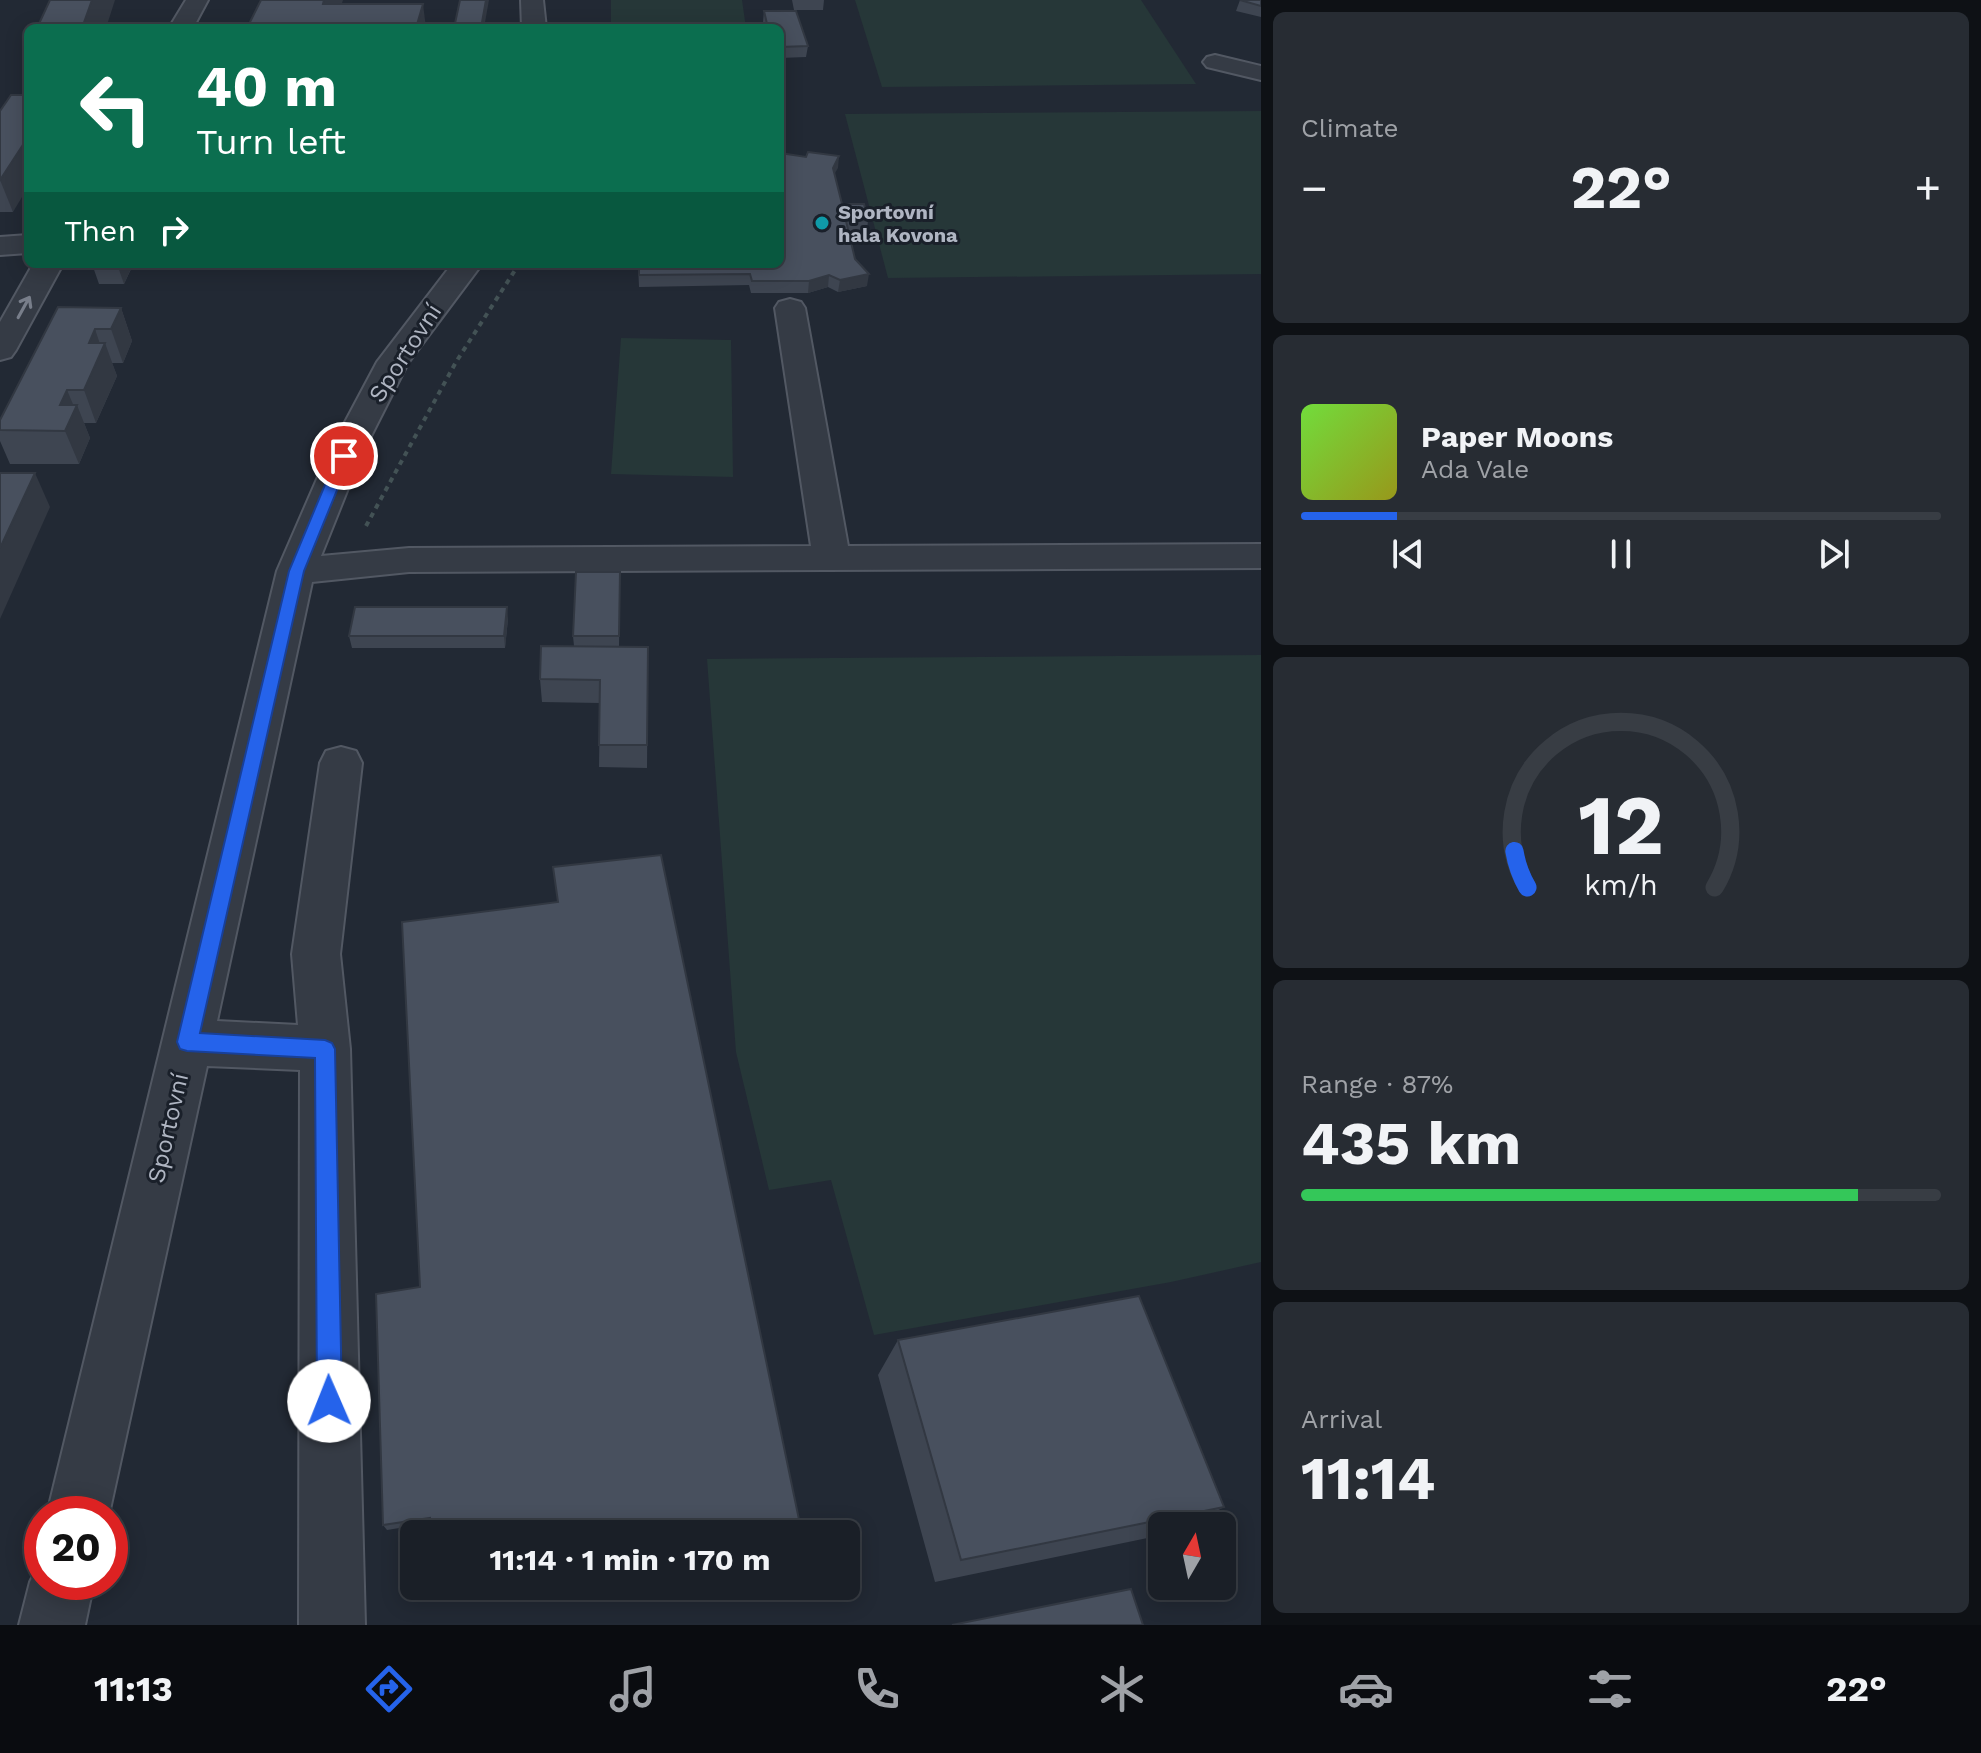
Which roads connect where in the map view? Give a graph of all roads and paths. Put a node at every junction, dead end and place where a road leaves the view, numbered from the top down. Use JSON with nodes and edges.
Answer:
{"nodes":[{"id":1,"x":197,"y":0,"type":"edge"},
{"id":2,"x":532,"y":0,"type":"edge"},
{"id":3,"x":183,"y":24,"type":"edge"},
{"id":4,"x":534,"y":24,"type":"edge"},
{"id":5,"x":1215,"y":62,"type":"dead end"},
{"id":6,"x":1261,"y":73,"type":"edge"},
{"id":7,"x":24,"y":244,"type":"edge"},
{"id":8,"x":0,"y":246,"type":"edge"},
{"id":9,"x":46,"y":268,"type":"edge"},
{"id":10,"x":464,"y":268,"type":"edge"},
{"id":11,"x":516,"y":268,"type":"edge"},
{"id":12,"x":790,"y":308,"type":"dead end"},
{"id":13,"x":0,"y":350,"type":"edge"},
{"id":14,"x":831,"y":556,"type":"junction"},
{"id":15,"x":1261,"y":556,"type":"edge"},
{"id":16,"x":345,"y":566,"type":"junction"},
{"id":17,"x":296,"y":571,"type":"junction"},
{"id":18,"x":341,"y":763,"type":"dead end"},
{"id":19,"x":187,"y":1042,"type":"junction"},
{"id":20,"x":325,"y":1049,"type":"junction"},
{"id":21,"x":82,"y":1496,"type":"edge"},
{"id":22,"x":58,"y":1600,"type":"edge"},
{"id":23,"x":52,"y":1625,"type":"edge"},
{"id":24,"x":332,"y":1625,"type":"edge"}],
"edges":[{"from":1,"to":3,"type":"street"},
{"from":2,"to":4,"type":"street"},
{"from":5,"to":6,"type":"street"},
{"from":7,"to":8,"type":"street"},
{"from":13,"to":9,"type":"street","one_way":true},
{"from":10,"to":17,"type":"street","name":"Sportovní"},
{"from":11,"to":16,"type":"path"},
{"from":12,"to":14,"type":"street"},
{"from":14,"to":15,"type":"street"},
{"from":14,"to":16,"type":"street"},
{"from":16,"to":17,"type":"street"},
{"from":17,"to":19,"type":"street","name":"Sportovní"},
{"from":18,"to":20,"type":"street"},
{"from":19,"to":20,"type":"street"},
{"from":19,"to":21,"type":"street","name":"Sportovní"},
{"from":20,"to":24,"type":"street"},
{"from":22,"to":23,"type":"street"}]}
